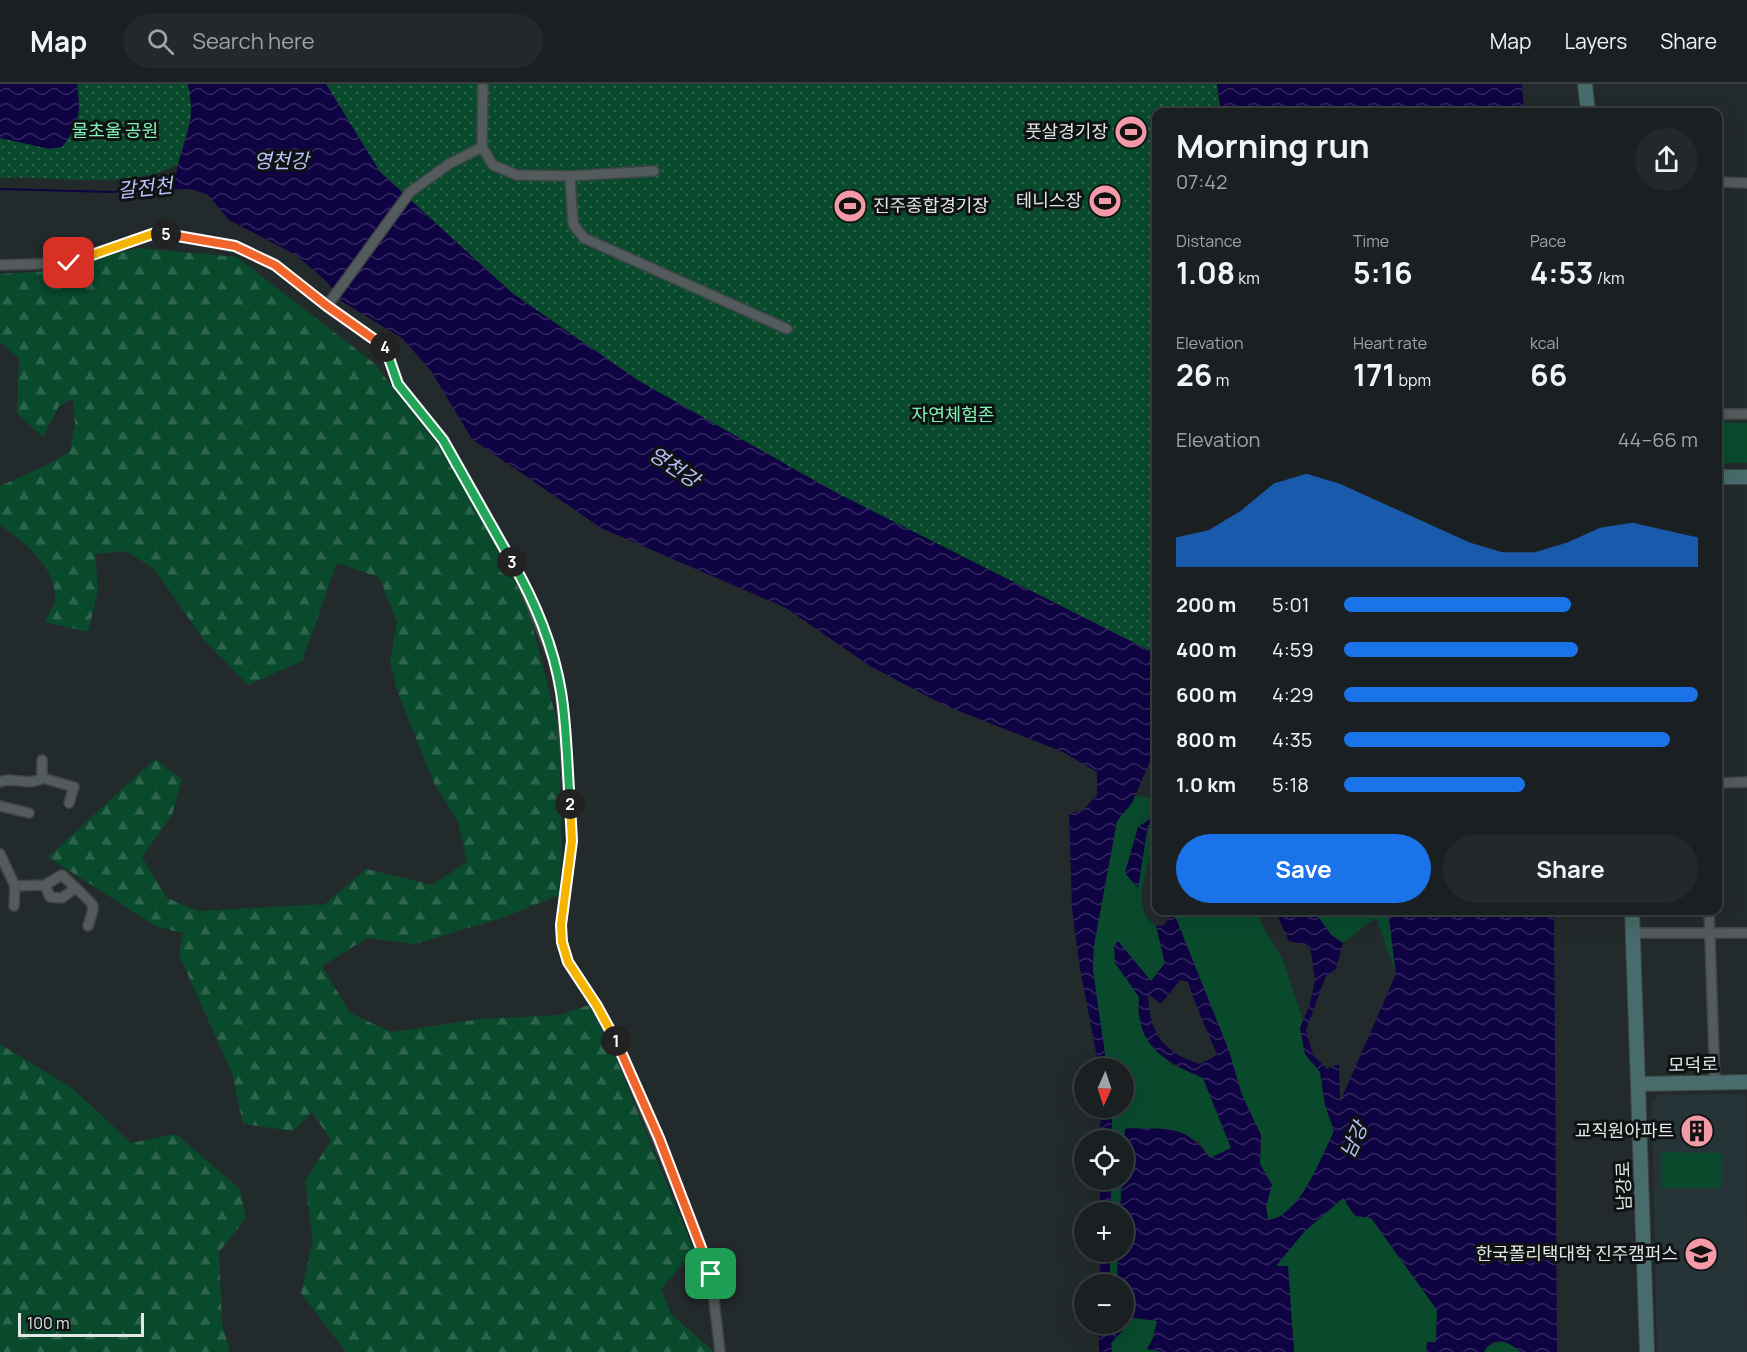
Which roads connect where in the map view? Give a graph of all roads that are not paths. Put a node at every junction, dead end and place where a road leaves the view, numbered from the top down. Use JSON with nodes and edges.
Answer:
{"nodes":[{"id":1,"x":483,"y":84,"type":"edge"},
{"id":2,"x":1585,"y":84,"type":"edge"},
{"id":3,"x":1593,"y":84,"type":"edge"},
{"id":4,"x":1588,"y":108,"type":"edge"},
{"id":5,"x":1595,"y":108,"type":"edge"},
{"id":6,"x":482,"y":147,"type":"junction"},
{"id":7,"x":654,"y":171,"type":"dead end"},
{"id":8,"x":570,"y":176,"type":"junction"},
{"id":9,"x":1722,"y":182,"type":"edge"},
{"id":10,"x":1747,"y":183,"type":"edge"},
{"id":11,"x":0,"y":265,"type":"edge"},
{"id":12,"x":327,"y":306,"type":"junction"},
{"id":13,"x":787,"y":329,"type":"dead end"},
{"id":14,"x":1722,"y":414,"type":"edge"},
{"id":15,"x":1747,"y":414,"type":"edge"},
{"id":16,"x":1722,"y":477,"type":"edge"},
{"id":17,"x":1747,"y":477,"type":"edge"},
{"id":18,"x":42,"y":760,"type":"dead end"},
{"id":19,"x":42,"y":778,"type":"junction"},
{"id":20,"x":0,"y":782,"type":"edge"},
{"id":21,"x":1747,"y":782,"type":"edge"},
{"id":22,"x":1722,"y":783,"type":"edge"},
{"id":23,"x":69,"y":803,"type":"dead end"},
{"id":24,"x":0,"y":806,"type":"edge"},
{"id":25,"x":29,"y":813,"type":"dead end"},
{"id":26,"x":0,"y":854,"type":"edge"},
{"id":27,"x":45,"y":885,"type":"junction"},
{"id":28,"x":15,"y":886,"type":"junction"},
{"id":29,"x":74,"y":889,"type":"junction"},
{"id":30,"x":14,"y":906,"type":"dead end"},
{"id":31,"x":1632,"y":915,"type":"edge"},
{"id":32,"x":1709,"y":915,"type":"edge"},
{"id":33,"x":88,"y":926,"type":"dead end"},
{"id":34,"x":1632,"y":933,"type":"junction"},
{"id":35,"x":1747,"y":933,"type":"edge"},
{"id":36,"x":1710,"y":934,"type":"junction"},
{"id":37,"x":1747,"y":1082,"type":"edge"},
{"id":38,"x":1716,"y":1083,"type":"junction"},
{"id":39,"x":1639,"y":1084,"type":"junction"},
{"id":40,"x":720,"y":1352,"type":"edge"},
{"id":41,"x":1647,"y":1352,"type":"edge"}],
"edges":[{"from":1,"to":6,"type":"street"},
{"from":2,"to":4,"type":"street"},
{"from":3,"to":5,"type":"street"},
{"from":6,"to":8,"type":"street"},
{"from":6,"to":12,"type":"street"},
{"from":7,"to":8,"type":"street"},
{"from":8,"to":13,"type":"street"},
{"from":9,"to":10,"type":"street"},
{"from":11,"to":12,"type":"street"},
{"from":12,"to":40,"type":"street"},
{"from":14,"to":15,"type":"street"},
{"from":16,"to":17,"type":"street"},
{"from":18,"to":19,"type":"street"},
{"from":19,"to":20,"type":"street"},
{"from":19,"to":23,"type":"street"},
{"from":21,"to":22,"type":"street"},
{"from":24,"to":25,"type":"street"},
{"from":26,"to":28,"type":"street"},
{"from":27,"to":28,"type":"street"},
{"from":27,"to":29,"type":"street"},
{"from":27,"to":29,"type":"street"},
{"from":28,"to":30,"type":"street"},
{"from":29,"to":33,"type":"street"},
{"from":31,"to":34,"type":"street","name":"남강로"},
{"from":32,"to":36,"type":"street"},
{"from":34,"to":36,"type":"street"},
{"from":34,"to":39,"type":"street","name":"남강로"},
{"from":35,"to":36,"type":"street"},
{"from":36,"to":38,"type":"street"},
{"from":37,"to":38,"type":"street","name":"모덕로"},
{"from":38,"to":39,"type":"street","name":"모덕로"},
{"from":39,"to":41,"type":"street","name":"남강로"}]}
